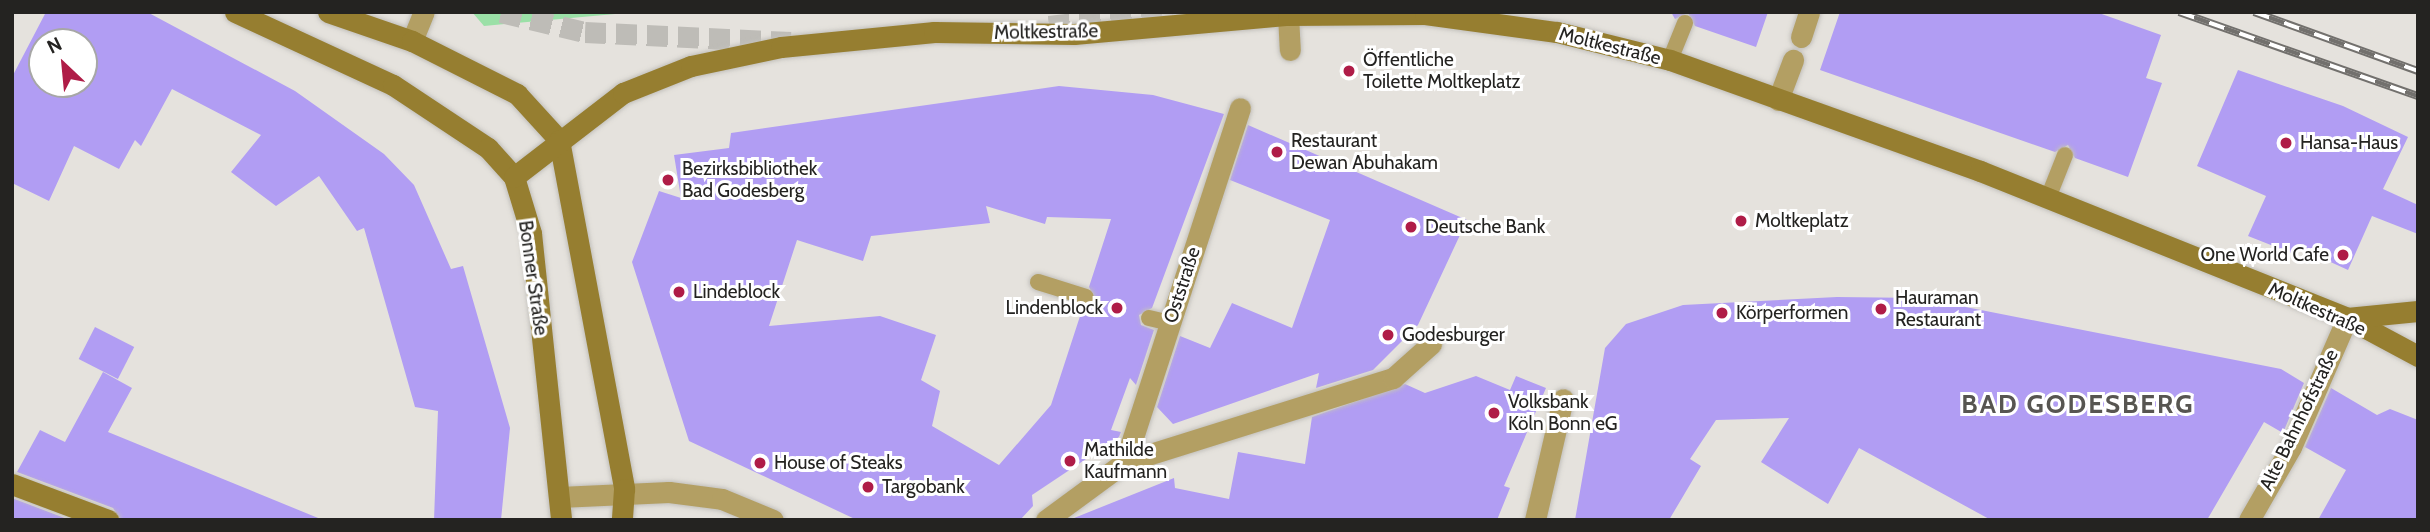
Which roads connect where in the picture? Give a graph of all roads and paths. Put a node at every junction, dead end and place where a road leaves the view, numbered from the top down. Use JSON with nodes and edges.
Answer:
{"nodes":[{"id":1,"x":328,"y":12,"type":"edge"},
{"id":2,"x":424,"y":12,"type":"edge"},
{"id":3,"x":1809,"y":12,"type":"edge"},
{"id":4,"x":238,"y":14,"type":"edge"},
{"id":5,"x":1287,"y":15,"type":"junction"},
{"id":6,"x":1685,"y":23,"type":"dead end"},
{"id":7,"x":1801,"y":37,"type":"dead end"},
{"id":8,"x":412,"y":41,"type":"junction"},
{"id":9,"x":1290,"y":50,"type":"dead end"},
{"id":10,"x":1670,"y":60,"type":"junction"},
{"id":11,"x":1793,"y":61,"type":"dead end"},
{"id":12,"x":1778,"y":100,"type":"junction"},
{"id":13,"x":1240,"y":108,"type":"dead end"},
{"id":14,"x":559,"y":139,"type":"junction"},
{"id":15,"x":2065,"y":155,"type":"dead end"},
{"id":16,"x":514,"y":177,"type":"junction"},
{"id":17,"x":2048,"y":198,"type":"junction"},
{"id":18,"x":1038,"y":282,"type":"dead end"},
{"id":19,"x":1086,"y":298,"type":"dead end"},
{"id":20,"x":2418,"y":311,"type":"edge"},
{"id":21,"x":1149,"y":318,"type":"dead end"},
{"id":22,"x":2347,"y":318,"type":"junction"},
{"id":23,"x":1170,"y":323,"type":"junction"},
{"id":24,"x":1431,"y":344,"type":"dead end"},
{"id":25,"x":2418,"y":356,"type":"edge"},
{"id":26,"x":1563,"y":399,"type":"dead end"},
{"id":27,"x":1125,"y":462,"type":"junction"},
{"id":28,"x":12,"y":484,"type":"edge"},
{"id":29,"x":624,"y":489,"type":"junction"},
{"id":30,"x":559,"y":496,"type":"junction"},
{"id":31,"x":108,"y":520,"type":"edge"},
{"id":32,"x":561,"y":520,"type":"edge"},
{"id":33,"x":622,"y":520,"type":"edge"},
{"id":34,"x":773,"y":520,"type":"edge"},
{"id":35,"x":1046,"y":520,"type":"edge"},
{"id":36,"x":1535,"y":520,"type":"edge"},
{"id":37,"x":2249,"y":520,"type":"edge"}],
"edges":[{"from":1,"to":8,"type":"street"},
{"from":2,"to":8,"type":"street"},
{"from":3,"to":7,"type":"street"},
{"from":4,"to":16,"type":"street","name":"Bonner Straße"},
{"from":5,"to":9,"type":"street"},
{"from":5,"to":10,"type":"street","name":"Moltkestraße"},
{"from":5,"to":14,"type":"street","name":"Moltkestraße"},
{"from":6,"to":10,"type":"lane"},
{"from":8,"to":14,"type":"street"},
{"from":10,"to":12,"type":"street","name":"Moltkestraße"},
{"from":11,"to":12,"type":"street"},
{"from":12,"to":17,"type":"street","name":"Moltkestraße"},
{"from":13,"to":23,"type":"street","name":"Oststraße"},
{"from":14,"to":16,"type":"street","name":"Moltkestraße"},
{"from":14,"to":29,"type":"street"},
{"from":15,"to":17,"type":"lane"},
{"from":16,"to":30,"type":"street","name":"Bonner Straße"},
{"from":17,"to":22,"type":"street","name":"Moltkestraße"},
{"from":18,"to":19,"type":"lane"},
{"from":20,"to":22,"type":"street"},
{"from":21,"to":23,"type":"lane"},
{"from":22,"to":25,"type":"street","name":"Moltkestraße"},
{"from":22,"to":37,"type":"street","name":"Alte Bahnhofstraße"},
{"from":23,"to":27,"type":"street","name":"Oststraße"},
{"from":24,"to":27,"type":"street"},
{"from":26,"to":36,"type":"street"},
{"from":27,"to":35,"type":"street"},
{"from":28,"to":31,"type":"street"},
{"from":29,"to":30,"type":"street"},
{"from":29,"to":33,"type":"street"},
{"from":29,"to":34,"type":"street"},
{"from":30,"to":32,"type":"street","name":"Bonner Straße"}]}
